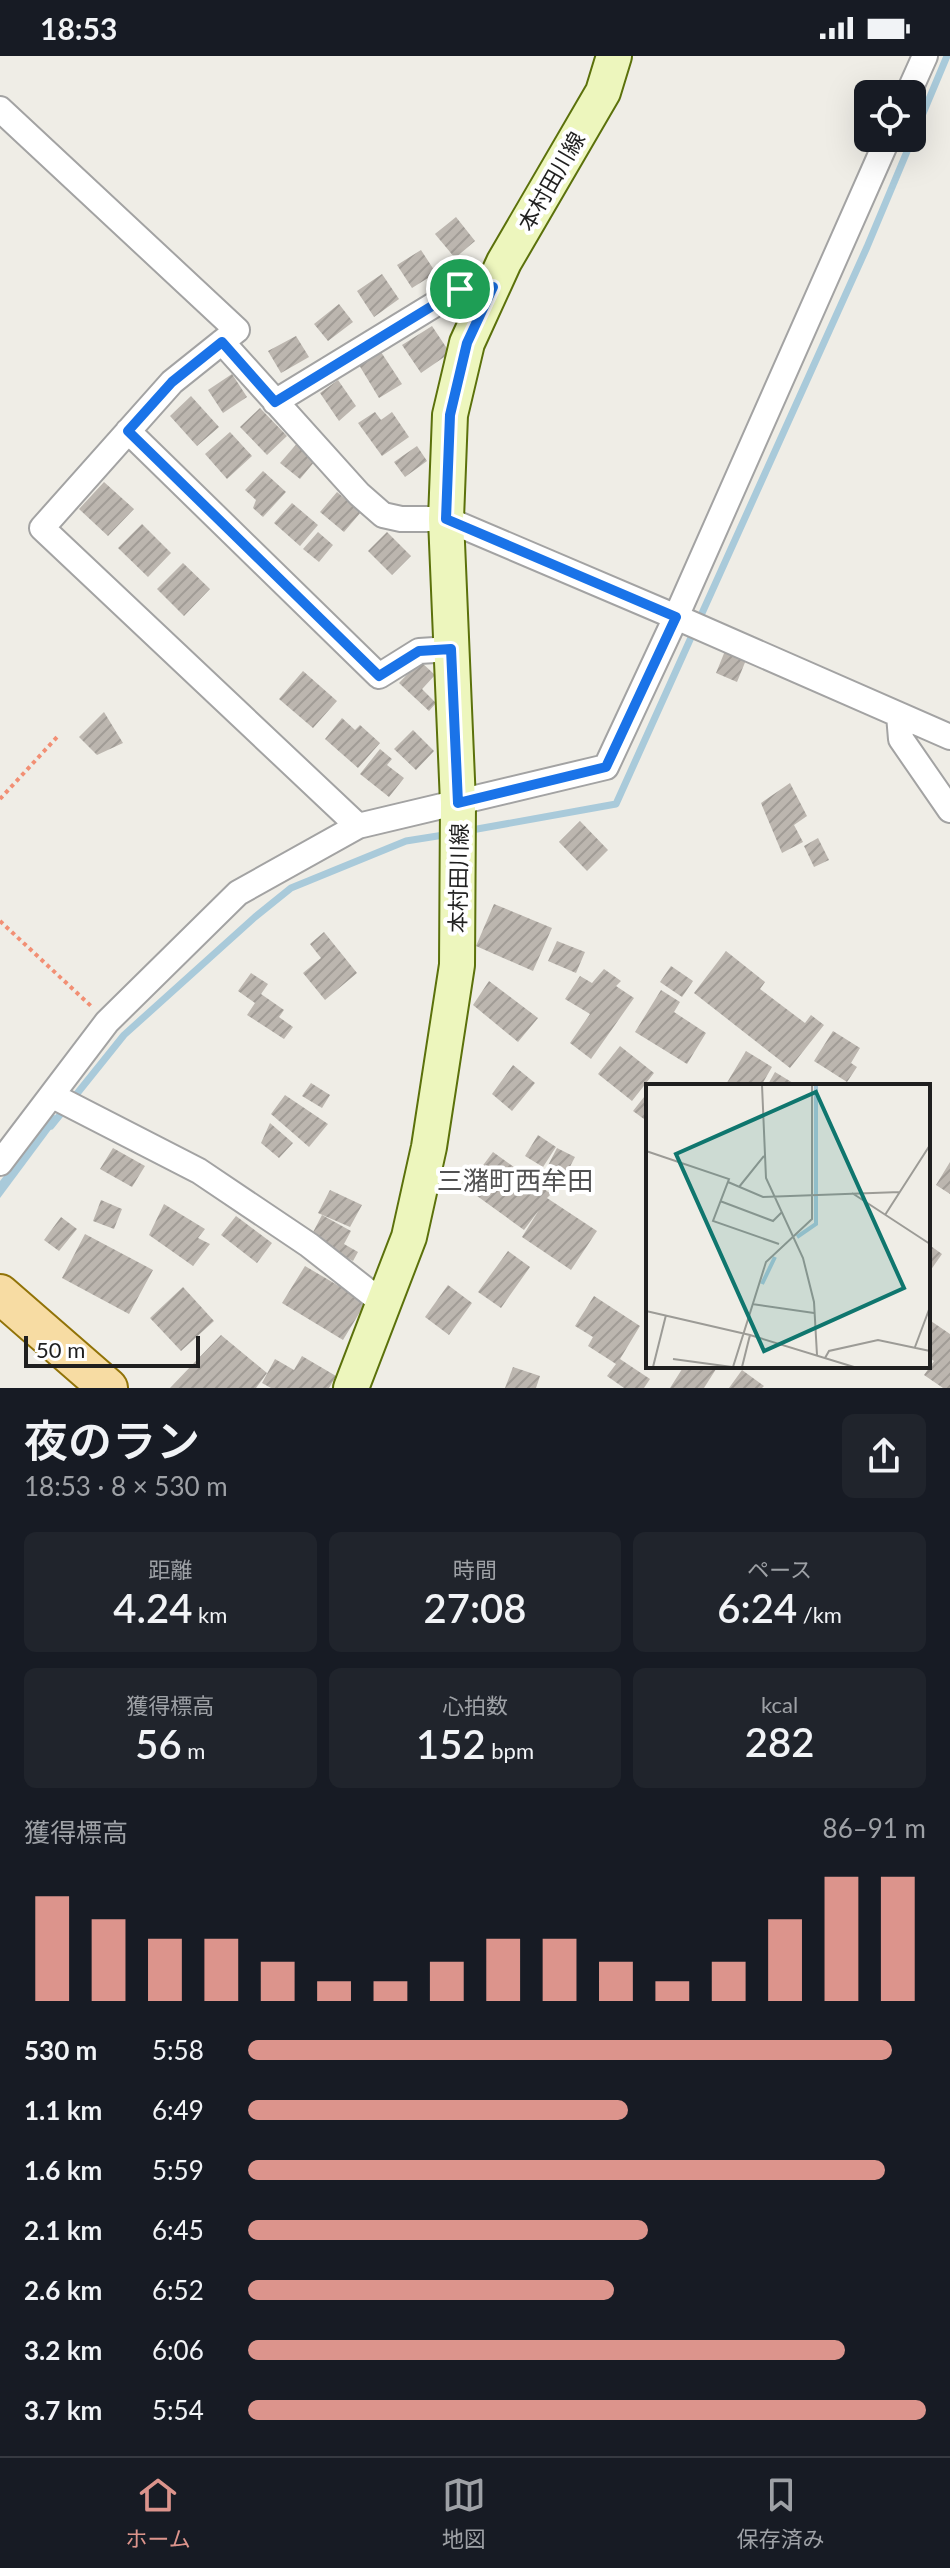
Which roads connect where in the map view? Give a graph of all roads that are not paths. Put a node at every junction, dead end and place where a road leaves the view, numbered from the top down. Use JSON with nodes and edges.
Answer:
{"nodes":[{"id":1,"x":614,"y":56,"type":"edge"},
{"id":2,"x":925,"y":56,"type":"edge"},
{"id":3,"x":914,"y":80,"type":"edge"},
{"id":4,"x":0,"y":109,"type":"edge"},
{"id":5,"x":882,"y":152,"type":"edge"},
{"id":6,"x":493,"y":287,"type":"junction"},
{"id":7,"x":222,"y":342,"type":"junction"},
{"id":8,"x":275,"y":402,"type":"junction"},
{"id":9,"x":128,"y":431,"type":"junction"},
{"id":10,"x":446,"y":519,"type":"junction"},
{"id":11,"x":676,"y":617,"type":"junction"},
{"id":12,"x":451,"y":649,"type":"junction"},
{"id":13,"x":899,"y":715,"type":"junction"},
{"id":14,"x":950,"y":737,"type":"edge"},
{"id":15,"x":458,"y":803,"type":"junction"},
{"id":16,"x":950,"y":810,"type":"edge"},
{"id":17,"x":358,"y":826,"type":"junction"},
{"id":18,"x":53,"y":1096,"type":"junction"},
{"id":19,"x":0,"y":1163,"type":"edge"},
{"id":20,"x":0,"y":1294,"type":"edge"},
{"id":21,"x":384,"y":1304,"type":"junction"},
{"id":22,"x":108,"y":1388,"type":"edge"},
{"id":23,"x":351,"y":1388,"type":"edge"}],
"edges":[{"from":1,"to":6,"type":"main road","name":"本村田川線"},
{"from":2,"to":3,"type":"street"},
{"from":4,"to":7,"type":"street"},
{"from":5,"to":11,"type":"street"},
{"from":6,"to":8,"type":"street"},
{"from":6,"to":10,"type":"main road","name":"本村田川線"},
{"from":7,"to":8,"type":"street"},
{"from":7,"to":9,"type":"street"},
{"from":8,"to":10,"type":"street"},
{"from":9,"to":12,"type":"street"},
{"from":9,"to":17,"type":"street"},
{"from":10,"to":11,"type":"street"},
{"from":10,"to":12,"type":"main road","name":"本村田川線"},
{"from":11,"to":13,"type":"street"},
{"from":11,"to":15,"type":"street"},
{"from":12,"to":15,"type":"main road","name":"本村田川線"},
{"from":13,"to":14,"type":"street"},
{"from":13,"to":16,"type":"street"},
{"from":15,"to":17,"type":"street"},
{"from":15,"to":21,"type":"main road","name":"本村田川線"},
{"from":17,"to":18,"type":"street"},
{"from":18,"to":19,"type":"street"},
{"from":18,"to":21,"type":"street"},
{"from":20,"to":22,"type":"main road"},
{"from":21,"to":23,"type":"main road","name":"本村田川線"}]}
